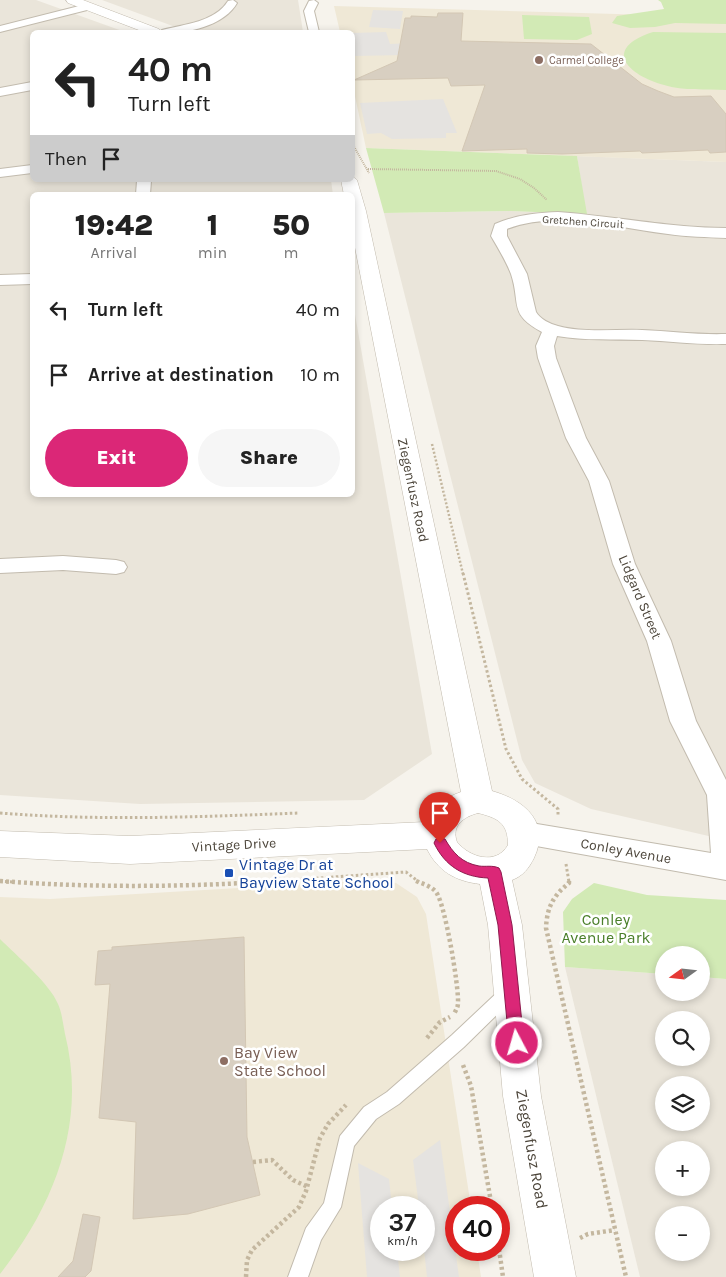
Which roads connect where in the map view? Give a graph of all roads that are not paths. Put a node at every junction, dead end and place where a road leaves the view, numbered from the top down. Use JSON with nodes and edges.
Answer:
{"nodes":[{"id":1,"x":72,"y":0,"type":"edge"},
{"id":2,"x":232,"y":3,"type":"dead end"},
{"id":3,"x":313,"y":3,"type":"dead end"},
{"id":4,"x":87,"y":7,"type":"junction"},
{"id":5,"x":0,"y":29,"type":"edge"},
{"id":6,"x":149,"y":30,"type":"edge"},
{"id":7,"x":173,"y":30,"type":"edge"},
{"id":8,"x":314,"y":30,"type":"edge"},
{"id":9,"x":30,"y":86,"type":"edge"},
{"id":10,"x":0,"y":92,"type":"edge"},
{"id":11,"x":30,"y":168,"type":"edge"},
{"id":12,"x":0,"y":173,"type":"edge"},
{"id":13,"x":362,"y":175,"type":"edge"},
{"id":14,"x":726,"y":233,"type":"edge"},
{"id":15,"x":30,"y":279,"type":"edge"},
{"id":16,"x":0,"y":280,"type":"edge"},
{"id":17,"x":551,"y":330,"type":"junction"},
{"id":18,"x":726,"y":339,"type":"edge"},
{"id":19,"x":0,"y":566,"type":"edge"},
{"id":20,"x":116,"y":567,"type":"dead end"},
{"id":21,"x":478,"y":800,"type":"junction"},
{"id":22,"x":525,"y":833,"type":"junction"},
{"id":23,"x":439,"y":836,"type":"junction"},
{"id":24,"x":0,"y":844,"type":"edge"},
{"id":25,"x":726,"y":867,"type":"edge"},
{"id":26,"x":494,"y":872,"type":"junction"},
{"id":27,"x":511,"y":990,"type":"junction"},
{"id":28,"x":298,"y":1277,"type":"edge"},
{"id":29,"x":555,"y":1277,"type":"edge"}],
"edges":[{"from":1,"to":4,"type":"street"},
{"from":2,"to":7,"type":"street"},
{"from":3,"to":8,"type":"street"},
{"from":4,"to":5,"type":"street"},
{"from":4,"to":6,"type":"street"},
{"from":9,"to":10,"type":"street"},
{"from":11,"to":12,"type":"street"},
{"from":13,"to":21,"type":"street","name":"Ziegenfusz Road"},
{"from":14,"to":17,"type":"street","name":"Gretchen Circuit"},
{"from":15,"to":16,"type":"street"},
{"from":17,"to":18,"type":"street","name":"Gretchen Circuit"},
{"from":17,"to":25,"type":"street","name":"Lidgard Street"},
{"from":19,"to":20,"type":"street"},
{"from":21,"to":22,"type":"street"},
{"from":21,"to":23,"type":"street"},
{"from":22,"to":25,"type":"street","name":"Conley Avenue"},
{"from":22,"to":26,"type":"street"},
{"from":23,"to":24,"type":"street","name":"Vintage Drive"},
{"from":23,"to":26,"type":"street"},
{"from":26,"to":27,"type":"street","name":"Ziegenfusz Road"},
{"from":27,"to":28,"type":"lane"},
{"from":27,"to":29,"type":"street","name":"Ziegenfusz Road"}]}
